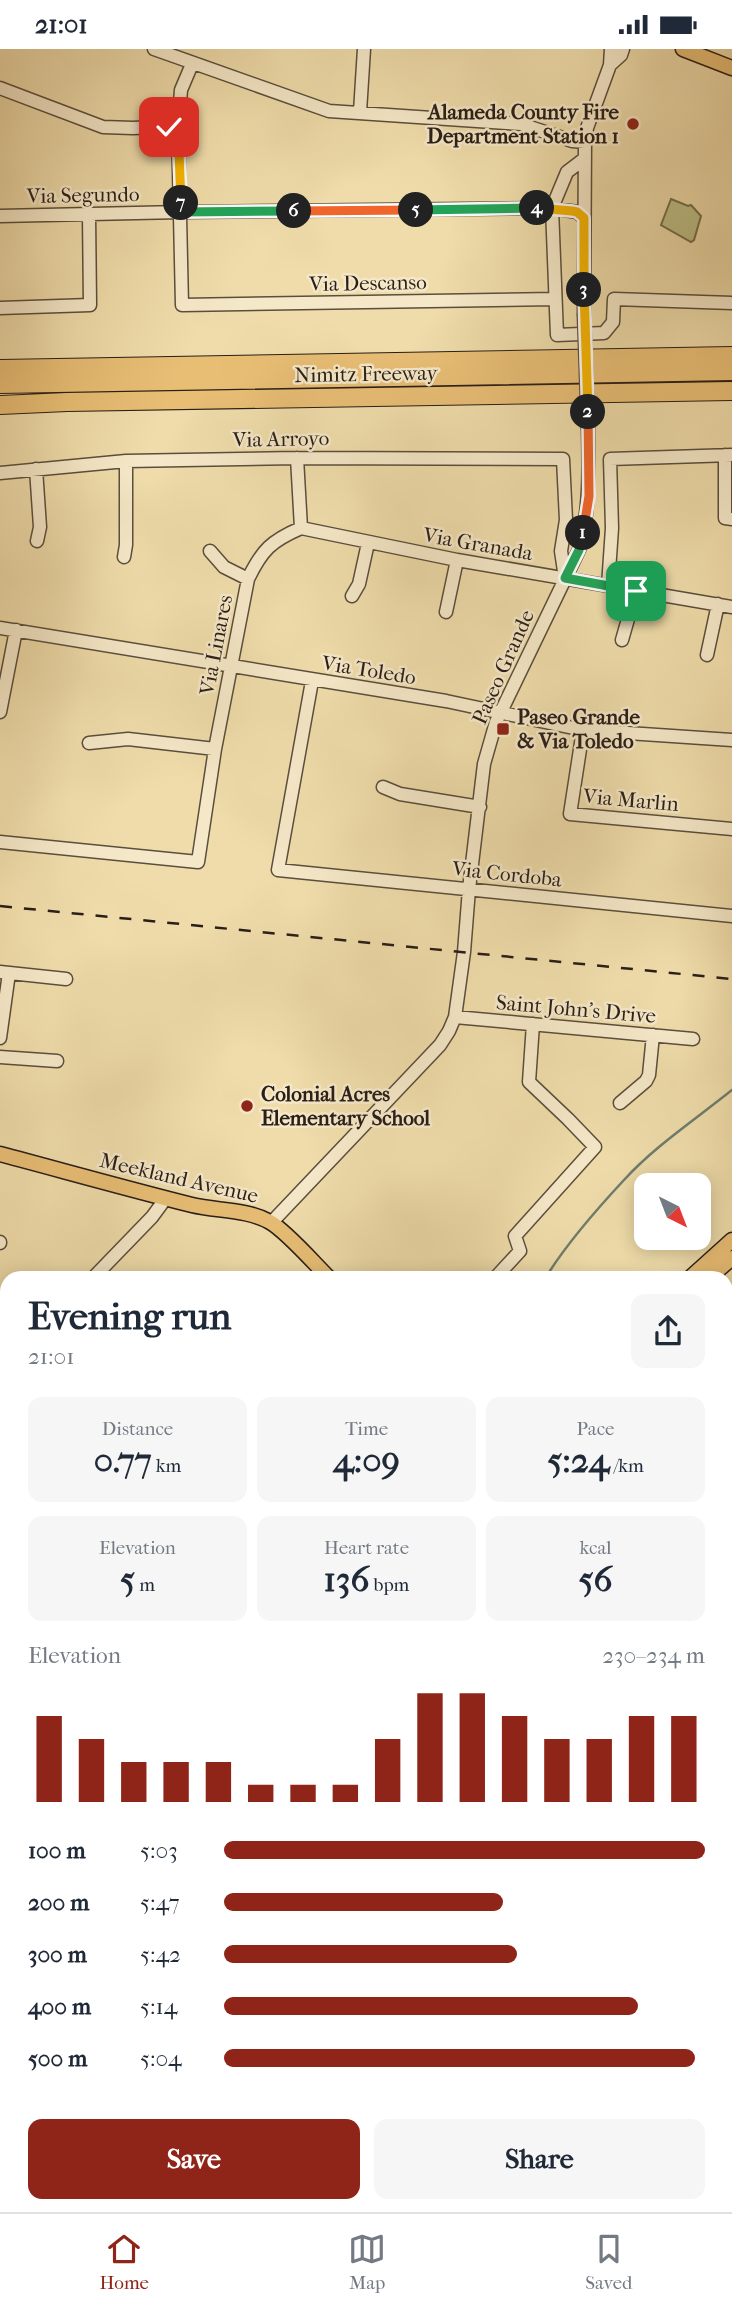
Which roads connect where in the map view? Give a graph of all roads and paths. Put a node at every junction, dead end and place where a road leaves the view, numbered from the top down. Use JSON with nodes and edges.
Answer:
{"nodes":[{"id":1,"x":154,"y":49,"type":"edge"},
{"id":2,"x":364,"y":49,"type":"edge"},
{"id":3,"x":611,"y":49,"type":"edge"},
{"id":4,"x":623,"y":49,"type":"edge"},
{"id":5,"x":683,"y":49,"type":"edge"},
{"id":6,"x":192,"y":64,"type":"junction"},
{"id":7,"x":610,"y":65,"type":"junction"},
{"id":8,"x":732,"y":68,"type":"edge"},
{"id":9,"x":0,"y":88,"type":"edge"},
{"id":10,"x":360,"y":112,"type":"junction"},
{"id":11,"x":178,"y":127,"type":"junction"},
{"id":12,"x":585,"y":142,"type":"junction"},
{"id":13,"x":584,"y":159,"type":"junction"},
{"id":14,"x":552,"y":208,"type":"junction"},
{"id":15,"x":181,"y":212,"type":"junction"},
{"id":16,"x":89,"y":215,"type":"junction"},
{"id":17,"x":0,"y":216,"type":"edge"},
{"id":18,"x":584,"y":218,"type":"junction"},
{"id":19,"x":555,"y":299,"type":"junction"},
{"id":20,"x":732,"y":303,"type":"edge"},
{"id":21,"x":0,"y":307,"type":"edge"},
{"id":22,"x":732,"y":356,"type":"edge"},
{"id":23,"x":0,"y":369,"type":"edge"},
{"id":24,"x":732,"y":371,"type":"edge"},
{"id":25,"x":0,"y":384,"type":"edge"},
{"id":26,"x":732,"y":391,"type":"edge"},
{"id":27,"x":0,"y":405,"type":"edge"},
{"id":28,"x":729,"y":455,"type":"edge"},
{"id":29,"x":297,"y":458,"type":"junction"},
{"id":30,"x":126,"y":461,"type":"junction"},
{"id":31,"x":36,"y":469,"type":"junction"},
{"id":32,"x":0,"y":473,"type":"edge"},
{"id":33,"x":732,"y":519,"type":"edge"},
{"id":34,"x":301,"y":528,"type":"junction"},
{"id":35,"x":37,"y":541,"type":"dead end"},
{"id":36,"x":368,"y":543,"type":"junction"},
{"id":37,"x":210,"y":551,"type":"dead end"},
{"id":38,"x":124,"y":557,"type":"dead end"},
{"id":39,"x":457,"y":560,"type":"junction"},
{"id":40,"x":565,"y":578,"type":"junction"},
{"id":41,"x":248,"y":579,"type":"junction"},
{"id":42,"x":608,"y":586,"type":"junction"},
{"id":43,"x":636,"y":591,"type":"junction"},
{"id":44,"x":352,"y":596,"type":"dead end"},
{"id":45,"x":718,"y":604,"type":"junction"},
{"id":46,"x":732,"y":607,"type":"edge"},
{"id":47,"x":446,"y":612,"type":"dead end"},
{"id":48,"x":0,"y":628,"type":"edge"},
{"id":49,"x":16,"y":631,"type":"junction"},
{"id":50,"x":622,"y":640,"type":"dead end"},
{"id":51,"x":707,"y":655,"type":"dead end"},
{"id":52,"x":233,"y":665,"type":"junction"},
{"id":53,"x":312,"y":681,"type":"junction"},
{"id":54,"x":0,"y":712,"type":"edge"},
{"id":55,"x":501,"y":712,"type":"junction"},
{"id":56,"x":583,"y":730,"type":"junction"},
{"id":57,"x":732,"y":740,"type":"edge"},
{"id":58,"x":89,"y":743,"type":"dead end"},
{"id":59,"x":215,"y":749,"type":"junction"},
{"id":60,"x":383,"y":787,"type":"dead end"},
{"id":61,"x":480,"y":807,"type":"junction"},
{"id":62,"x":732,"y":828,"type":"edge"},
{"id":63,"x":0,"y":842,"type":"edge"},
{"id":64,"x":469,"y":889,"type":"junction"},
{"id":65,"x":732,"y":916,"type":"edge"},
{"id":66,"x":5,"y":972,"type":"edge"},
{"id":67,"x":66,"y":979,"type":"dead end"},
{"id":68,"x":454,"y":1017,"type":"junction"},
{"id":69,"x":533,"y":1024,"type":"junction"},
{"id":70,"x":653,"y":1035,"type":"junction"},
{"id":71,"x":0,"y":1038,"type":"edge"},
{"id":72,"x":693,"y":1039,"type":"dead end"},
{"id":73,"x":0,"y":1057,"type":"edge"},
{"id":74,"x":57,"y":1061,"type":"dead end"},
{"id":75,"x":620,"y":1103,"type":"dead end"},
{"id":76,"x":0,"y":1154,"type":"edge"},
{"id":77,"x":166,"y":1198,"type":"junction"},
{"id":78,"x":271,"y":1223,"type":"junction"},
{"id":79,"x":732,"y":1240,"type":"edge"},
{"id":80,"x":732,"y":1258,"type":"edge"},
{"id":81,"x":99,"y":1271,"type":"edge"},
{"id":82,"x":322,"y":1271,"type":"edge"},
{"id":83,"x":502,"y":1271,"type":"edge"},
{"id":84,"x":698,"y":1271,"type":"edge"},
{"id":85,"x":717,"y":1271,"type":"edge"}],
"edges":[{"from":1,"to":6,"type":"street"},
{"from":2,"to":10,"type":"street"},
{"from":3,"to":7,"type":"street","name":"Paseo Grande"},
{"from":4,"to":7,"type":"street","name":"Paseo Grande"},
{"from":5,"to":8,"type":"main road"},
{"from":6,"to":10,"type":"street"},
{"from":6,"to":11,"type":"street"},
{"from":7,"to":12,"type":"street","name":"Paseo Grande"},
{"from":9,"to":11,"type":"street"},
{"from":10,"to":12,"type":"street"},
{"from":11,"to":15,"type":"street"},
{"from":12,"to":13,"type":"street","name":"Paseo Grande"},
{"from":13,"to":14,"type":"street"},
{"from":13,"to":18,"type":"street","name":"Paseo Grande"},
{"from":14,"to":15,"type":"street","name":"Via Segundo"},
{"from":14,"to":18,"type":"street","name":"Via Segundo"},
{"from":14,"to":19,"type":"street"},
{"from":15,"to":16,"type":"street","name":"Via Segundo"},
{"from":15,"to":19,"type":"street","name":"Via Descanso"},
{"from":16,"to":17,"type":"street","name":"Via Segundo"},
{"from":16,"to":21,"type":"street"},
{"from":18,"to":40,"type":"street","name":"Paseo Grande","bridge":true},
{"from":19,"to":20,"type":"street"},
{"from":22,"to":23,"type":"highway","name":"Nimitz Freeway"},
{"from":24,"to":25,"type":"highway"},
{"from":26,"to":27,"type":"highway","name":"Nimitz Freeway"},
{"from":28,"to":33,"type":"street"},
{"from":28,"to":42,"type":"street"},
{"from":29,"to":30,"type":"street","name":"Via Arroyo"},
{"from":29,"to":34,"type":"street"},
{"from":29,"to":40,"type":"street","name":"Via Arroyo"},
{"from":30,"to":31,"type":"street","name":"Via Arroyo"},
{"from":30,"to":38,"type":"street"},
{"from":31,"to":32,"type":"street","name":"Via Arroyo"},
{"from":31,"to":35,"type":"street"},
{"from":34,"to":36,"type":"street","name":"Via Granada"},
{"from":34,"to":41,"type":"street","name":"Via Linares"},
{"from":36,"to":39,"type":"street","name":"Via Granada"},
{"from":36,"to":44,"type":"street"},
{"from":37,"to":41,"type":"street"},
{"from":39,"to":40,"type":"street","name":"Via Granada"},
{"from":39,"to":47,"type":"street"},
{"from":40,"to":42,"type":"street","name":"Via Granada"},
{"from":40,"to":55,"type":"street","name":"Paseo Grande"},
{"from":41,"to":52,"type":"street","name":"Via Linares"},
{"from":42,"to":43,"type":"street","name":"Via Granada"},
{"from":43,"to":45,"type":"street","name":"Via Granada"},
{"from":43,"to":50,"type":"street"},
{"from":45,"to":46,"type":"street","name":"Via Granada"},
{"from":45,"to":51,"type":"street"},
{"from":48,"to":49,"type":"street","name":"Via Toledo"},
{"from":49,"to":52,"type":"street","name":"Via Toledo"},
{"from":49,"to":54,"type":"street"},
{"from":52,"to":53,"type":"street","name":"Via Toledo"},
{"from":52,"to":59,"type":"street","name":"Via Linares"},
{"from":53,"to":55,"type":"street","name":"Via Toledo"},
{"from":53,"to":64,"type":"street","name":"Via Cordoba"},
{"from":55,"to":56,"type":"street","name":"Via Toledo"},
{"from":55,"to":61,"type":"street","name":"Paseo Grande"},
{"from":56,"to":57,"type":"street","name":"Via Toledo"},
{"from":56,"to":62,"type":"street","name":"Via Marlin"},
{"from":58,"to":59,"type":"street"},
{"from":59,"to":63,"type":"street","name":"Via Linares"},
{"from":60,"to":61,"type":"street"},
{"from":61,"to":64,"type":"street","name":"Paseo Grande"},
{"from":64,"to":65,"type":"street","name":"Via Cordoba"},
{"from":64,"to":68,"type":"street","name":"Paseo Grande"},
{"from":66,"to":67,"type":"street"},
{"from":66,"to":71,"type":"street"},
{"from":68,"to":69,"type":"street","name":"Saint John's Drive"},
{"from":68,"to":78,"type":"street","name":"Paseo Grande"},
{"from":69,"to":70,"type":"street","name":"Saint John's Drive"},
{"from":69,"to":83,"type":"street"},
{"from":70,"to":72,"type":"street","name":"Saint John's Drive"},
{"from":70,"to":75,"type":"street"},
{"from":73,"to":74,"type":"street"},
{"from":76,"to":77,"type":"main road","name":"Meekland Avenue"},
{"from":77,"to":78,"type":"main road","name":"Meekland Avenue"},
{"from":77,"to":81,"type":"street"},
{"from":78,"to":82,"type":"main road","name":"Meekland Avenue"},
{"from":79,"to":84,"type":"main road"},
{"from":80,"to":85,"type":"main road"}]}
